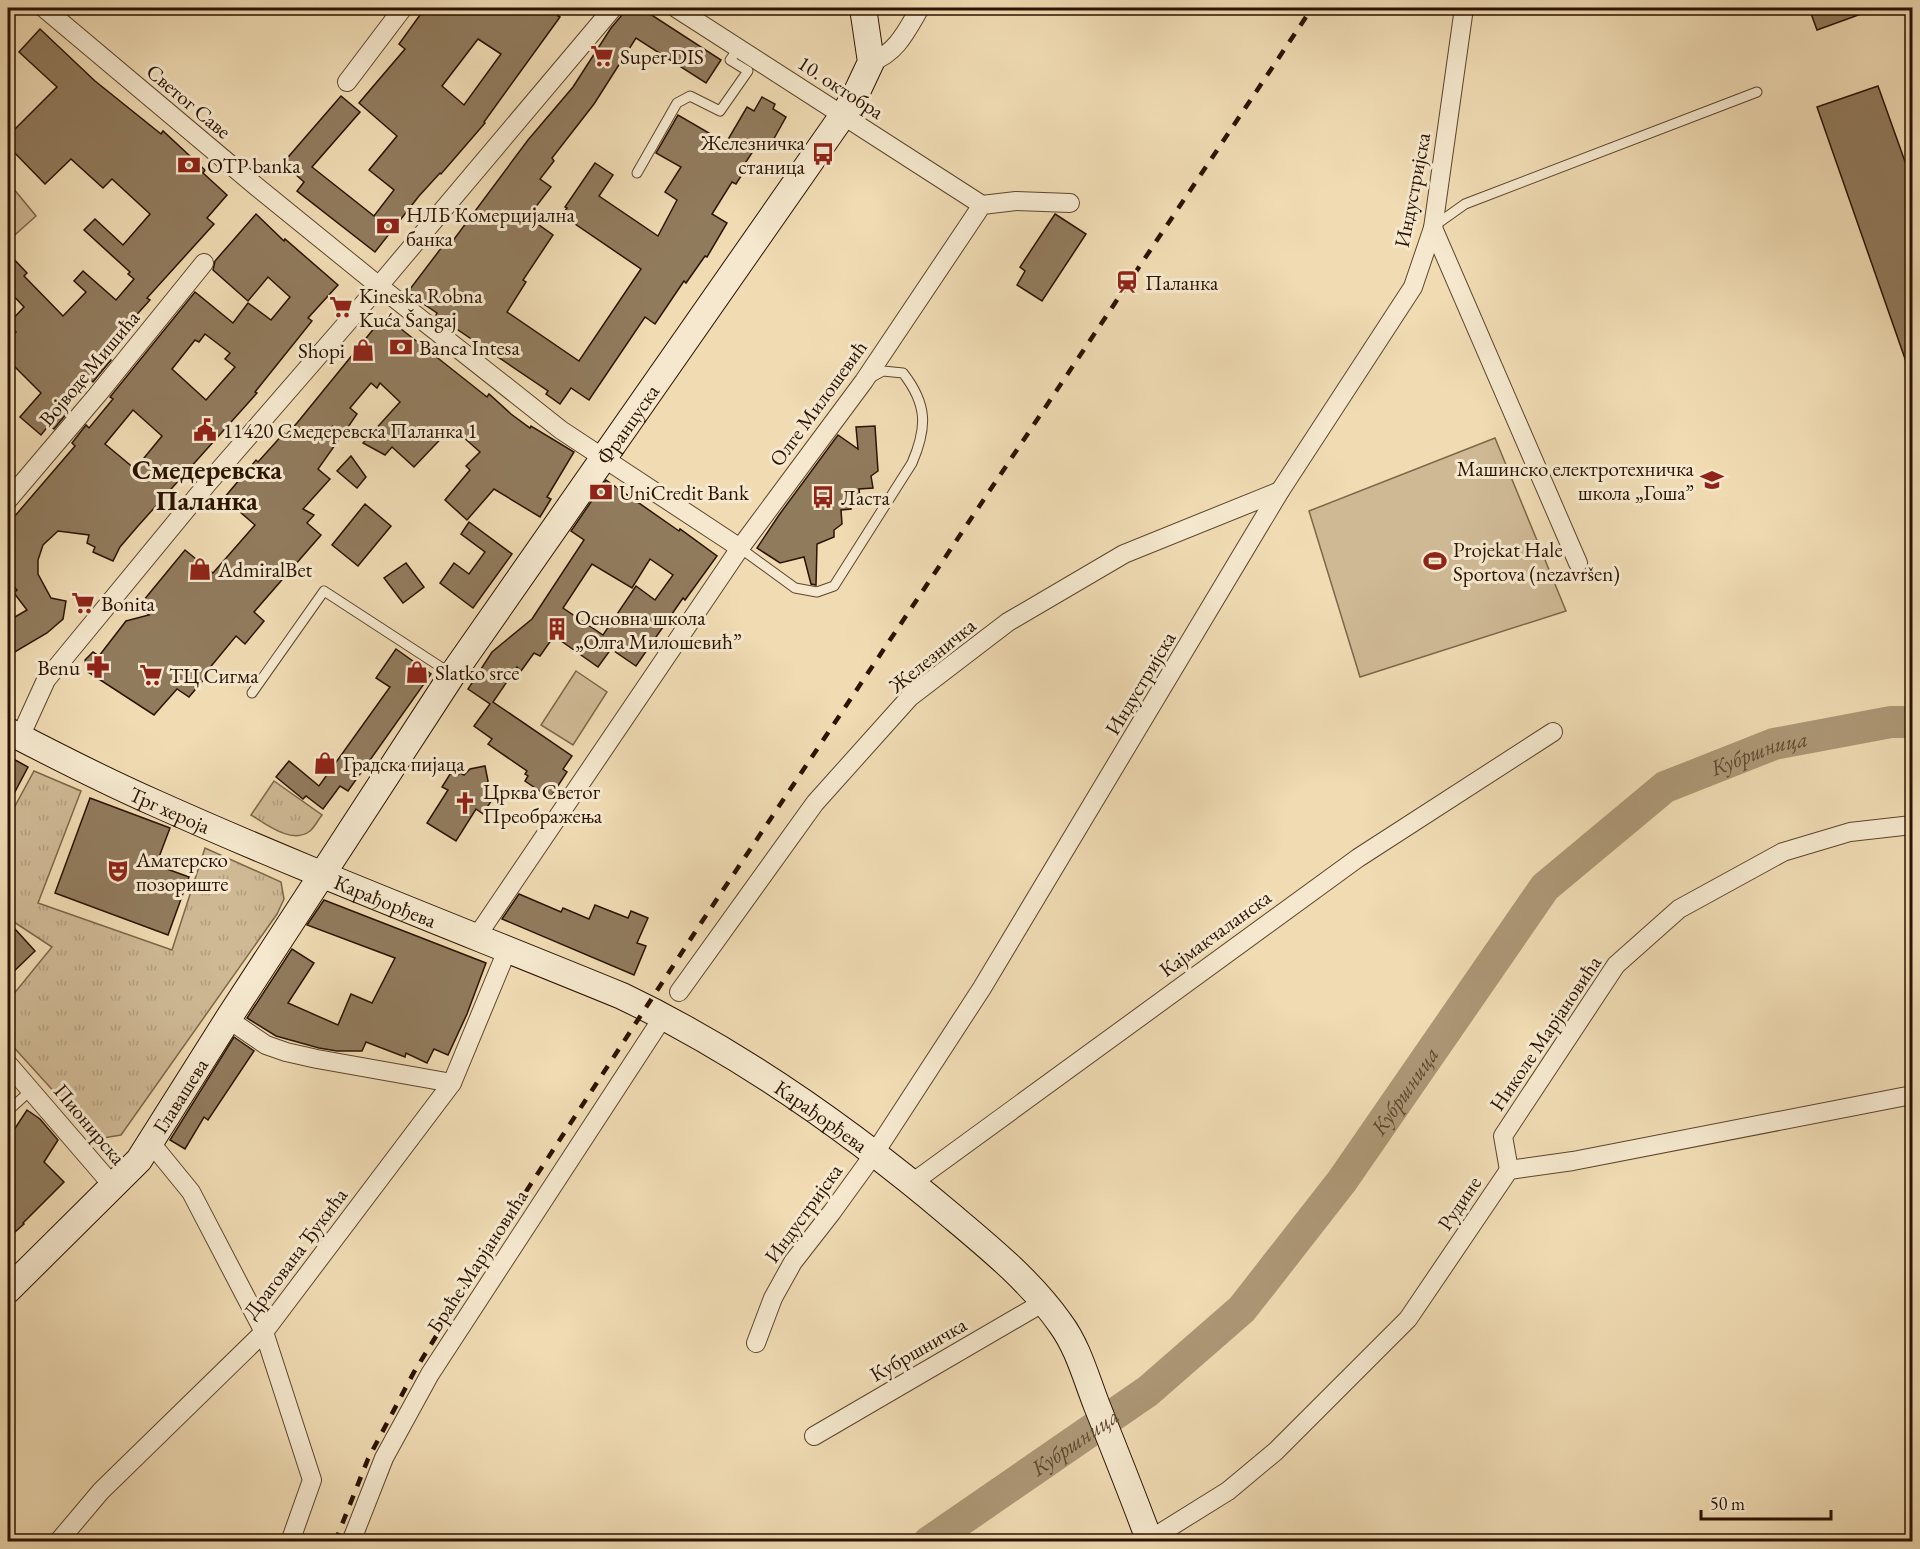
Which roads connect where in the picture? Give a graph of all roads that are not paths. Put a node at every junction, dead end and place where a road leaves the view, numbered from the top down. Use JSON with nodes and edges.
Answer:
{"nodes":[{"id":1,"x":44,"y":8,"type":"edge"},
{"id":2,"x":403,"y":8,"type":"edge"},
{"id":3,"x":613,"y":8,"type":"edge"},
{"id":4,"x":676,"y":8,"type":"edge"},
{"id":5,"x":863,"y":8,"type":"edge"},
{"id":6,"x":920,"y":8,"type":"edge"},
{"id":7,"x":1464,"y":8,"type":"edge"},
{"id":8,"x":739,"y":48,"type":"junction"},
{"id":9,"x":871,"y":62,"type":"junction"},
{"id":10,"x":346,"y":82,"type":"dead end"},
{"id":11,"x":1757,"y":92,"type":"dead end"},
{"id":12,"x":843,"y":115,"type":"junction"},
{"id":13,"x":637,"y":173,"type":"dead end"},
{"id":14,"x":1070,"y":203,"type":"dead end"},
{"id":15,"x":982,"y":205,"type":"junction"},
{"id":16,"x":1432,"y":228,"type":"junction"},
{"id":17,"x":204,"y":263,"type":"dead end"},
{"id":18,"x":379,"y":286,"type":"junction"},
{"id":19,"x":864,"y":381,"type":"junction"},
{"id":20,"x":603,"y":458,"type":"junction"},
{"id":21,"x":1280,"y":491,"type":"junction"},
{"id":22,"x":8,"y":500,"type":"edge"},
{"id":23,"x":740,"y":548,"type":"junction"},
{"id":24,"x":1578,"y":563,"type":"dead end"},
{"id":25,"x":452,"y":675,"type":"junction"},
{"id":26,"x":252,"y":693,"type":"dead end"},
{"id":27,"x":1553,"y":732,"type":"dead end"},
{"id":28,"x":12,"y":734,"type":"edge"},
{"id":29,"x":1912,"y":825,"type":"edge"},
{"id":30,"x":322,"y":875,"type":"junction"},
{"id":31,"x":477,"y":936,"type":"junction"},
{"id":32,"x":508,"y":948,"type":"junction"},
{"id":33,"x":679,"y":992,"type":"dead end"},
{"id":34,"x":663,"y":1017,"type":"junction"},
{"id":35,"x":228,"y":1019,"type":"junction"},
{"id":36,"x":8,"y":1064,"type":"edge"},
{"id":37,"x":452,"y":1083,"type":"junction"},
{"id":38,"x":31,"y":1090,"type":"junction"},
{"id":39,"x":1912,"y":1095,"type":"edge"},
{"id":40,"x":8,"y":1111,"type":"edge"},
{"id":41,"x":151,"y":1143,"type":"junction"},
{"id":42,"x":874,"y":1154,"type":"junction"},
{"id":43,"x":1509,"y":1170,"type":"junction"},
{"id":44,"x":912,"y":1183,"type":"junction"},
{"id":45,"x":114,"y":1187,"type":"junction"},
{"id":46,"x":8,"y":1290,"type":"edge"},
{"id":47,"x":1044,"y":1302,"type":"junction"},
{"id":48,"x":264,"y":1332,"type":"junction"},
{"id":49,"x":756,"y":1343,"type":"dead end"},
{"id":50,"x":814,"y":1436,"type":"dead end"},
{"id":51,"x":1148,"y":1538,"type":"edge"},
{"id":52,"x":58,"y":1542,"type":"edge"},
{"id":53,"x":290,"y":1542,"type":"edge"},
{"id":54,"x":351,"y":1542,"type":"edge"}],
"edges":[{"from":1,"to":18,"type":"street","name":"Светог Саве"},
{"from":2,"to":10,"type":"street"},
{"from":3,"to":18,"type":"street"},
{"from":4,"to":8,"type":"street","name":"10. октобра"},
{"from":5,"to":9,"type":"main road"},
{"from":6,"to":9,"type":"street"},
{"from":7,"to":16,"type":"street","name":"Индустријска"},
{"from":8,"to":12,"type":"street","name":"10. октобра"},
{"from":8,"to":13,"type":"lane"},
{"from":9,"to":12,"type":"main road","name":"Француска"},
{"from":11,"to":16,"type":"lane"},
{"from":12,"to":15,"type":"street","name":"10. октобра"},
{"from":12,"to":20,"type":"main road","name":"Француска"},
{"from":14,"to":15,"type":"street"},
{"from":15,"to":19,"type":"street","name":"Олге Милошевић"},
{"from":16,"to":21,"type":"street","name":"Индустријска"},
{"from":16,"to":24,"type":"street"},
{"from":17,"to":22,"type":"street","name":"Војводе Мишића"},
{"from":18,"to":20,"type":"street","name":"Светог Саве"},
{"from":18,"to":28,"type":"street"},
{"from":19,"to":23,"type":"street","name":"Олге Милошевић"},
{"from":19,"to":23,"type":"lane"},
{"from":20,"to":23,"type":"street","name":"Светог Саве"},
{"from":20,"to":25,"type":"main road","name":"Француска"},
{"from":21,"to":33,"type":"street","name":"Железничка"},
{"from":21,"to":42,"type":"street","name":"Индустријска"},
{"from":23,"to":31,"type":"street","name":"Олге Милошевић"},
{"from":25,"to":26,"type":"lane"},
{"from":25,"to":30,"type":"main road","name":"Француска"},
{"from":27,"to":44,"type":"street","name":"Кајмакчаланска"},
{"from":28,"to":30,"type":"main road","name":"Трг хероја"},
{"from":29,"to":43,"type":"street","name":"Николе Марјановића"},
{"from":30,"to":31,"type":"main road","name":"Карађорђева"},
{"from":30,"to":35,"type":"main road","name":"Главашева"},
{"from":31,"to":32,"type":"main road","name":"Карађорђева"},
{"from":32,"to":34,"type":"main road","name":"Карађорђева"},
{"from":32,"to":37,"type":"street","name":"Драгована Ђукића"},
{"from":34,"to":42,"type":"main road","name":"Карађорђева"},
{"from":34,"to":54,"type":"street","name":"Браће Марјановића"},
{"from":35,"to":37,"type":"street"},
{"from":35,"to":41,"type":"main road","name":"Главашева"},
{"from":36,"to":38,"type":"street","name":"Пионирска"},
{"from":37,"to":48,"type":"street","name":"Драгована Ђукића"},
{"from":38,"to":40,"type":"lane","name":"Пионирска"},
{"from":38,"to":45,"type":"street","name":"Пионирска"},
{"from":39,"to":43,"type":"street","name":"Рудине"},
{"from":41,"to":45,"type":"main road","name":"Главашева"},
{"from":41,"to":48,"type":"street"},
{"from":42,"to":44,"type":"main road","name":"Карађорђева"},
{"from":42,"to":49,"type":"street","name":"Индустријска"},
{"from":43,"to":51,"type":"street","name":"Рудине"},
{"from":44,"to":47,"type":"main road","name":"Карађорђева"},
{"from":45,"to":46,"type":"main road","name":"Главашева"},
{"from":47,"to":50,"type":"street","name":"Кубршничка"},
{"from":47,"to":51,"type":"main road","name":"Карађорђева"},
{"from":48,"to":52,"type":"street","name":"Драгована Ђукића"},
{"from":48,"to":53,"type":"street"}]}
